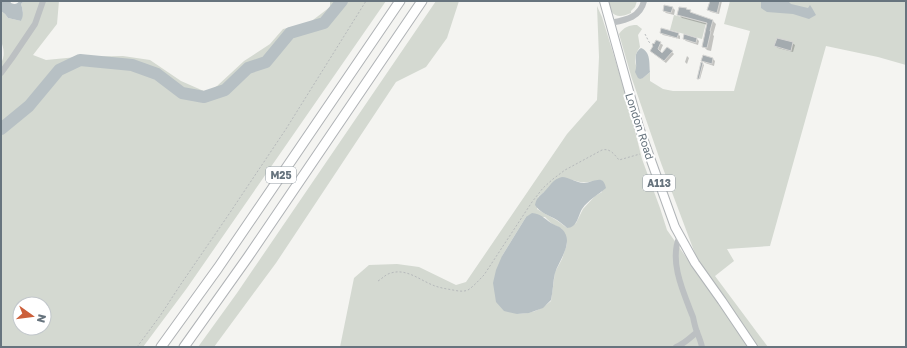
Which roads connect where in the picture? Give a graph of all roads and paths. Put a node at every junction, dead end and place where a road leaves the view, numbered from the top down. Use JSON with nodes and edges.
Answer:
{"nodes":[{"id":1,"x":43,"y":1,"type":"edge"},
{"id":2,"x":366,"y":1,"type":"edge"},
{"id":3,"x":400,"y":1,"type":"edge"},
{"id":4,"x":422,"y":1,"type":"edge"},
{"id":5,"x":604,"y":1,"type":"edge"},
{"id":6,"x":644,"y":1,"type":"edge"},
{"id":7,"x":610,"y":23,"type":"junction"},
{"id":8,"x":645,"y":34,"type":"dead end"},
{"id":9,"x":651,"y":44,"type":"dead end"},
{"id":10,"x":1,"y":73,"type":"edge"},
{"id":11,"x":648,"y":151,"type":"junction"},
{"id":12,"x":680,"y":236,"type":"junction"},
{"id":13,"x":378,"y":281,"type":"dead end"},
{"id":14,"x":697,"y":332,"type":"junction"},
{"id":15,"x":137,"y":347,"type":"edge"},
{"id":16,"x":160,"y":347,"type":"edge"},
{"id":17,"x":184,"y":347,"type":"edge"},
{"id":18,"x":676,"y":347,"type":"edge"},
{"id":19,"x":702,"y":347,"type":"edge"},
{"id":20,"x":753,"y":347,"type":"edge"}],
"edges":[{"from":1,"to":10,"type":"street"},
{"from":2,"to":15,"type":"path"},
{"from":3,"to":16,"type":"highway","number":"M25"},
{"from":4,"to":17,"type":"highway","number":"M25"},
{"from":5,"to":7,"type":"main road","name":"London Road","number":"A113"},
{"from":6,"to":7,"type":"street"},
{"from":7,"to":11,"type":"main road","name":"London Road","number":"A113"},
{"from":8,"to":9,"type":"path"},
{"from":11,"to":12,"type":"main road","name":"London Road","number":"A113"},
{"from":11,"to":13,"type":"path"},
{"from":12,"to":14,"type":"street"},
{"from":12,"to":20,"type":"main road","name":"London Road","number":"A113"},
{"from":14,"to":18,"type":"street"},
{"from":14,"to":19,"type":"street"}]}
